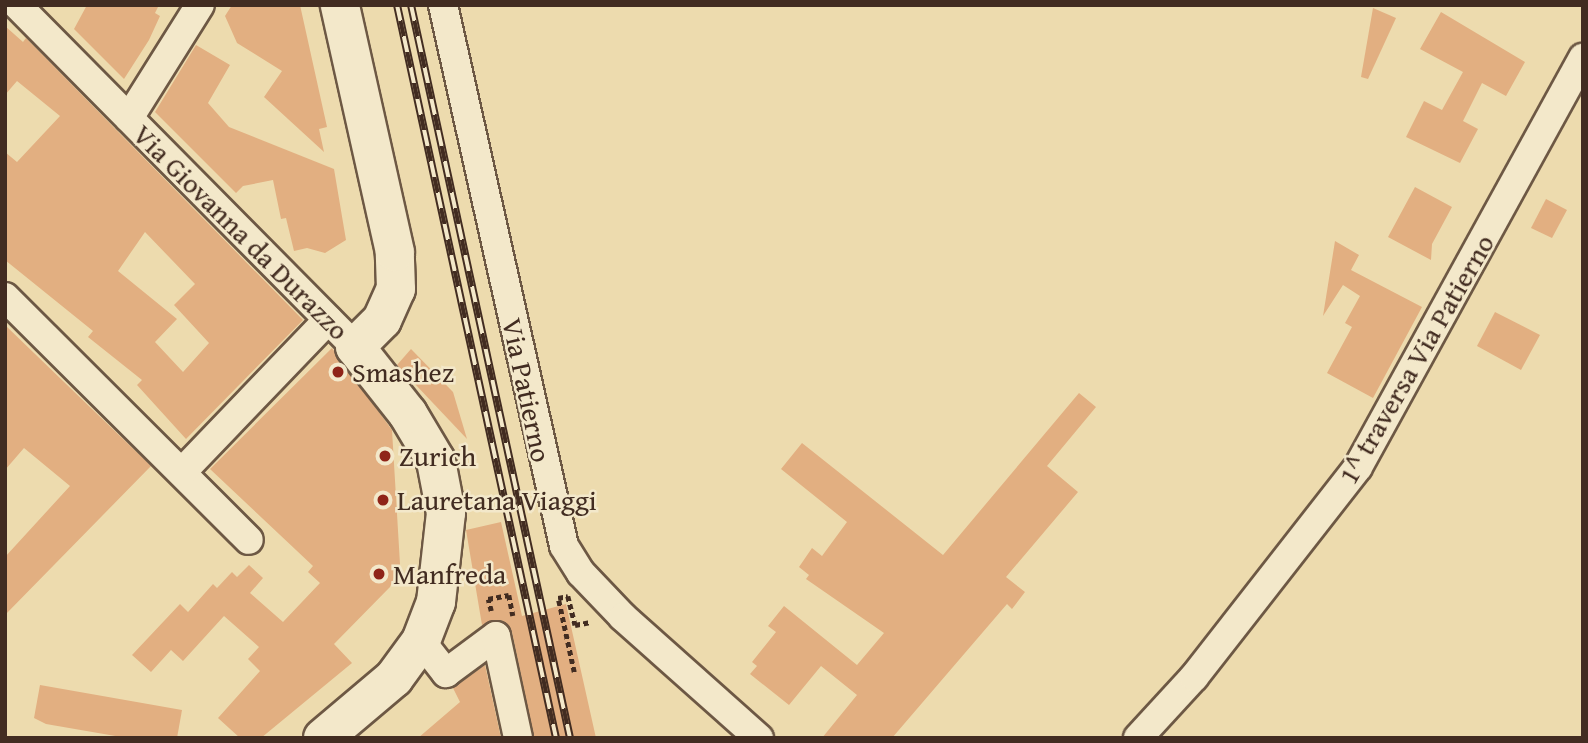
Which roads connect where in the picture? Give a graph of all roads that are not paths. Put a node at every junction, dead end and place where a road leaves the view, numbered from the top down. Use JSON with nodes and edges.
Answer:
{"nodes":[{"id":1,"x":17,"y":5,"type":"edge"},
{"id":2,"x":200,"y":5,"type":"edge"},
{"id":3,"x":340,"y":5,"type":"edge"},
{"id":4,"x":443,"y":5,"type":"edge"},
{"id":5,"x":1583,"y":58,"type":"edge"},
{"id":6,"x":129,"y":118,"type":"junction"},
{"id":7,"x":5,"y":297,"type":"edge"},
{"id":8,"x":328,"y":320,"type":"junction"},
{"id":9,"x":355,"y":348,"type":"junction"},
{"id":10,"x":181,"y":472,"type":"junction"},
{"id":11,"x":249,"y":540,"type":"dead end"},
{"id":12,"x":421,"y":640,"type":"junction"},
{"id":13,"x":323,"y":738,"type":"edge"},
{"id":14,"x":518,"y":738,"type":"edge"},
{"id":15,"x":759,"y":738,"type":"edge"},
{"id":16,"x":1139,"y":738,"type":"edge"}],
"edges":[{"from":1,"to":6,"type":"street","name":"Via Giovanna da Durazzo"},
{"from":2,"to":6,"type":"street"},
{"from":3,"to":9,"type":"street"},
{"from":4,"to":15,"type":"street","name":"Via Patierno"},
{"from":5,"to":16,"type":"street","name":"1^ traversa Via Patierno"},
{"from":6,"to":8,"type":"street","name":"Via Giovanna da Durazzo"},
{"from":7,"to":10,"type":"street"},
{"from":8,"to":9,"type":"street","name":"Via Giovanna da Durazzo"},
{"from":8,"to":10,"type":"street"},
{"from":9,"to":12,"type":"street","name":"Via Giovanna da Durazzo"},
{"from":10,"to":11,"type":"street"},
{"from":12,"to":13,"type":"street","name":"Via Giovanna da Durazzo"},
{"from":12,"to":14,"type":"street"}]}
